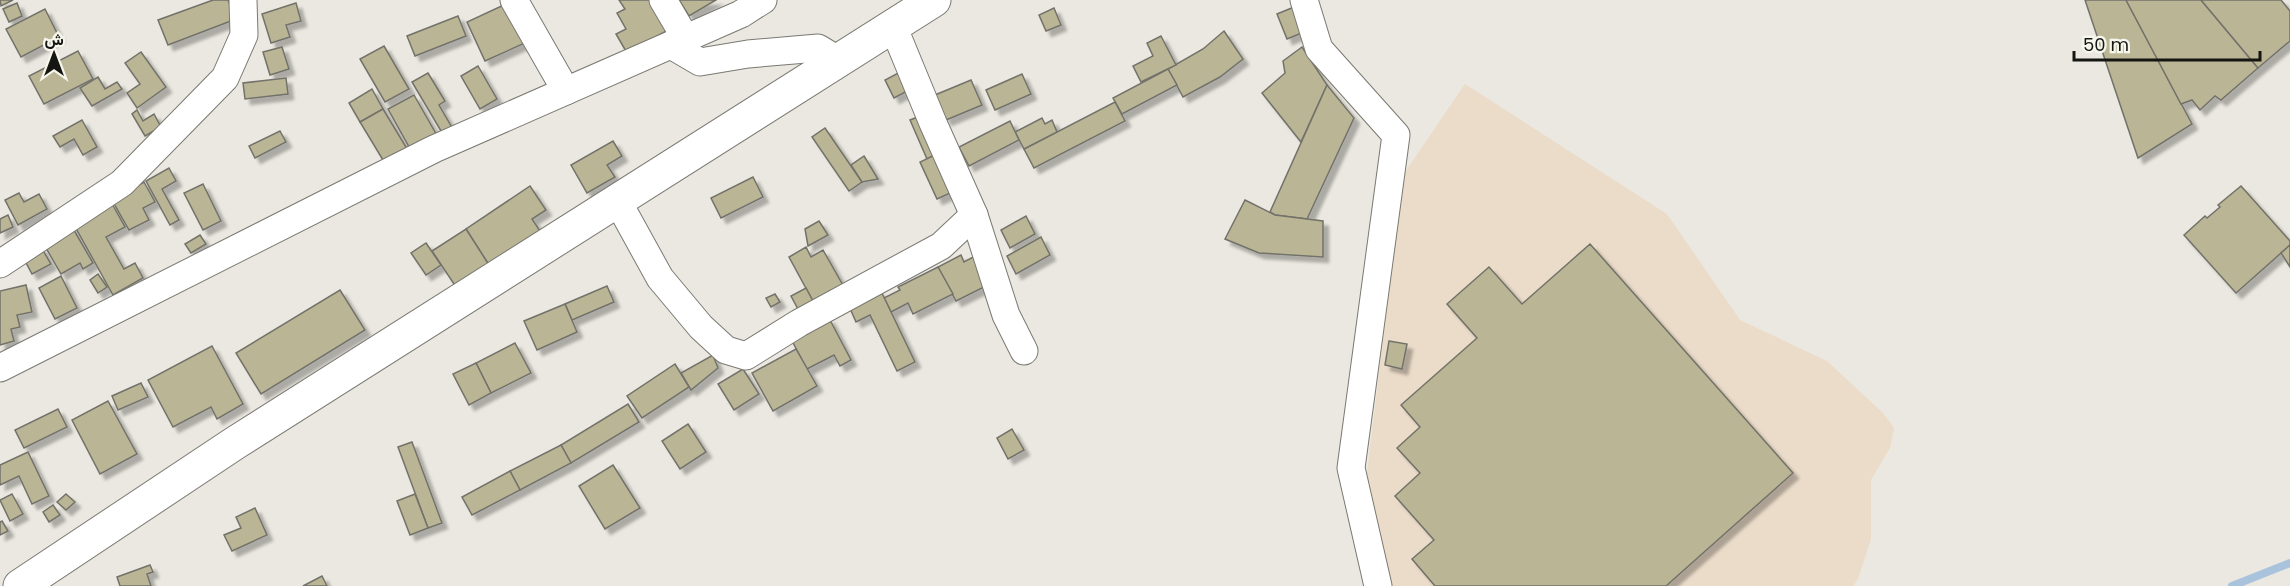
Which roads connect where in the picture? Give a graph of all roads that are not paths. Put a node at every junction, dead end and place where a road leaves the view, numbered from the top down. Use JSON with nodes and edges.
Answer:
{"nodes":[{"id":1,"x":243,"y":0,"type":"edge"},
{"id":2,"x":514,"y":0,"type":"edge"},
{"id":3,"x":663,"y":0,"type":"edge"},
{"id":4,"x":763,"y":0,"type":"edge"},
{"id":5,"x":934,"y":0,"type":"edge"},
{"id":6,"x":1304,"y":0,"type":"edge"},
{"id":7,"x":893,"y":26,"type":"junction"},
{"id":8,"x":679,"y":42,"type":"junction"},
{"id":9,"x":838,"y":60,"type":"junction"},
{"id":10,"x":566,"y":92,"type":"junction"},
{"id":11,"x":617,"y":200,"type":"junction"},
{"id":12,"x":974,"y":215,"type":"junction"},
{"id":13,"x":0,"y":264,"type":"edge"},
{"id":14,"x":1024,"y":351,"type":"dead end"},
{"id":15,"x":0,"y":368,"type":"edge"},
{"id":16,"x":20,"y":586,"type":"edge"},
{"id":17,"x":1378,"y":586,"type":"edge"}],
"edges":[{"from":1,"to":13,"type":"street"},
{"from":2,"to":10,"type":"street"},
{"from":3,"to":8,"type":"street"},
{"from":4,"to":8,"type":"street"},
{"from":5,"to":7,"type":"main road"},
{"from":6,"to":17,"type":"street"},
{"from":7,"to":9,"type":"main road"},
{"from":7,"to":12,"type":"street"},
{"from":8,"to":9,"type":"street"},
{"from":8,"to":10,"type":"street"},
{"from":9,"to":11,"type":"main road"},
{"from":10,"to":15,"type":"street"},
{"from":11,"to":12,"type":"street"},
{"from":11,"to":16,"type":"main road"},
{"from":12,"to":14,"type":"street"}]}
